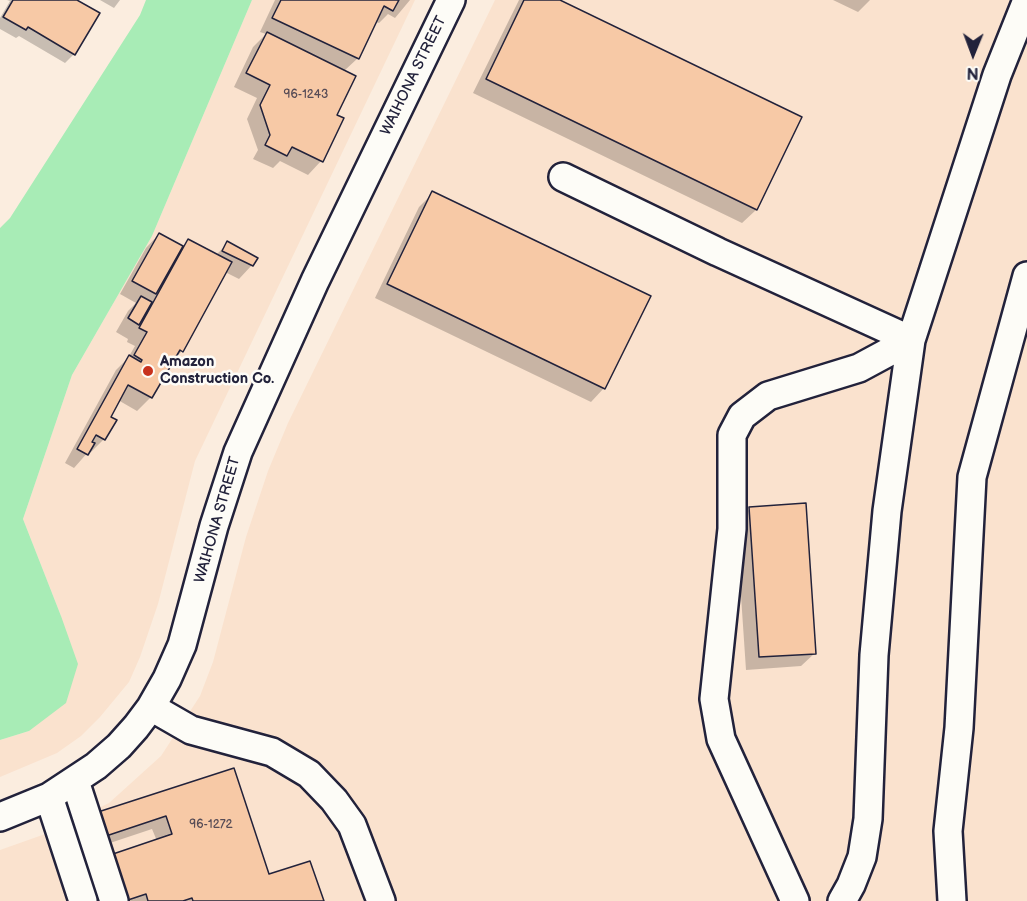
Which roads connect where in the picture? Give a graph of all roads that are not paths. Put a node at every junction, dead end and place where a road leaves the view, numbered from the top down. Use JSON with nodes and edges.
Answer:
{"nodes":[{"id":1,"x":451,"y":0,"type":"edge"},
{"id":2,"x":1027,"y":0,"type":"edge"},
{"id":3,"x":563,"y":177,"type":"dead end"},
{"id":4,"x":1027,"y":276,"type":"edge"},
{"id":5,"x":1023,"y":307,"type":"edge"},
{"id":6,"x":911,"y":340,"type":"junction"},
{"id":7,"x":151,"y":708,"type":"junction"},
{"id":8,"x":75,"y":781,"type":"junction"},
{"id":9,"x":49,"y":796,"type":"junction"},
{"id":10,"x":0,"y":817,"type":"edge"},
{"id":11,"x":83,"y":901,"type":"edge"},
{"id":12,"x":114,"y":901,"type":"edge"},
{"id":13,"x":381,"y":901,"type":"edge"},
{"id":14,"x":795,"y":901,"type":"edge"},
{"id":15,"x":842,"y":901,"type":"edge"},
{"id":16,"x":952,"y":901,"type":"edge"}],
"edges":[{"from":1,"to":7,"type":"street","name":"WAIHONA STREET"},
{"from":2,"to":6,"type":"street"},
{"from":3,"to":6,"type":"street"},
{"from":4,"to":5,"type":"street"},
{"from":5,"to":16,"type":"street"},
{"from":6,"to":14,"type":"street"},
{"from":6,"to":15,"type":"street"},
{"from":7,"to":8,"type":"street","name":"WAIHONA STREET"},
{"from":7,"to":13,"type":"street"},
{"from":8,"to":9,"type":"street","name":"WAIHONA STREET"},
{"from":8,"to":12,"type":"street"},
{"from":9,"to":10,"type":"street","name":"WAIHONA STREET"},
{"from":9,"to":11,"type":"street"}]}
